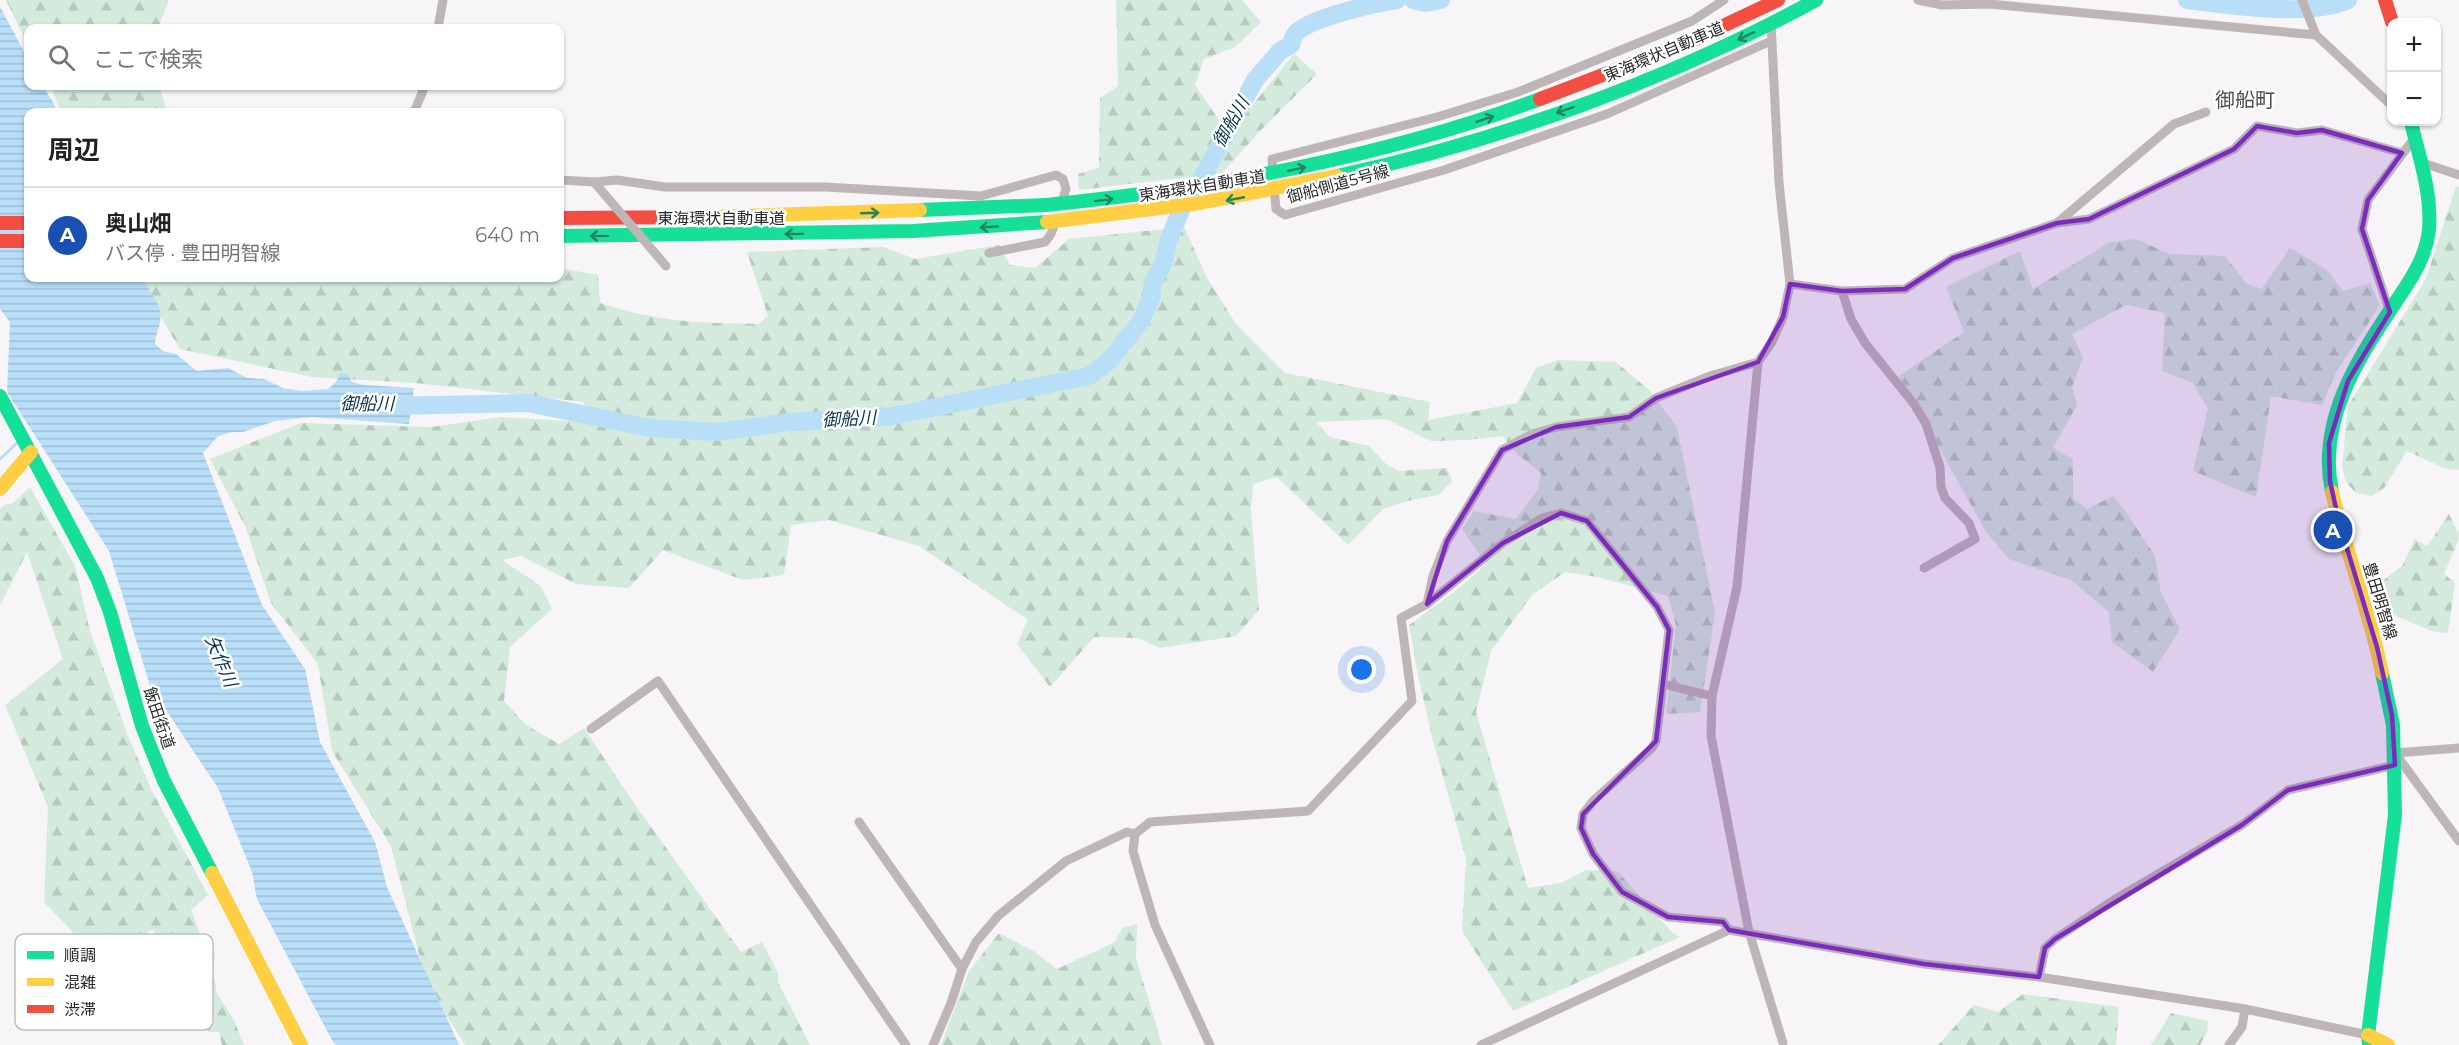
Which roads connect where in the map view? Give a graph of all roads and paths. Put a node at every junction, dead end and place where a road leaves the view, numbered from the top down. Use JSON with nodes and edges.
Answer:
{"nodes":[{"id":1,"x":443,"y":0,"type":"edge"},
{"id":2,"x":1724,"y":0,"type":"edge"},
{"id":3,"x":1770,"y":0,"type":"edge"},
{"id":4,"x":1778,"y":0,"type":"edge"},
{"id":5,"x":1816,"y":0,"type":"edge"},
{"id":6,"x":1918,"y":0,"type":"edge"},
{"id":7,"x":2302,"y":0,"type":"edge"},
{"id":8,"x":2386,"y":2,"type":"edge"},
{"id":9,"x":1942,"y":3,"type":"edge"},
{"id":10,"x":2391,"y":18,"type":"edge"},
{"id":11,"x":439,"y":24,"type":"edge"},
{"id":12,"x":2316,"y":35,"type":"junction"},
{"id":13,"x":1771,"y":41,"type":"junction"},
{"id":14,"x":1603,"y":57,"type":"junction"},
{"id":15,"x":423,"y":90,"type":"edge"},
{"id":16,"x":2387,"y":102,"type":"edge"},
{"id":17,"x":416,"y":108,"type":"edge"},
{"id":18,"x":2206,"y":112,"type":"dead end"},
{"id":19,"x":1607,"y":114,"type":"junction"},
{"id":20,"x":1437,"y":117,"type":"junction"},
{"id":21,"x":2412,"y":126,"type":"edge"},
{"id":22,"x":2402,"y":153,"type":"junction"},
{"id":23,"x":2422,"y":163,"type":"junction"},
{"id":24,"x":1444,"y":170,"type":"junction"},
{"id":25,"x":2459,"y":175,"type":"edge"},
{"id":26,"x":564,"y":180,"type":"edge"},
{"id":27,"x":594,"y":182,"type":"junction"},
{"id":28,"x":564,"y":218,"type":"edge"},
{"id":29,"x":0,"y":223,"type":"edge"},
{"id":30,"x":24,"y":223,"type":"edge"},
{"id":31,"x":2057,"y":223,"type":"junction"},
{"id":32,"x":564,"y":236,"type":"edge"},
{"id":33,"x":0,"y":241,"type":"edge"},
{"id":34,"x":24,"y":241,"type":"edge"},
{"id":35,"x":989,"y":253,"type":"dead end"},
{"id":36,"x":666,"y":266,"type":"dead end"},
{"id":37,"x":1790,"y":284,"type":"junction"},
{"id":38,"x":1842,"y":291,"type":"junction"},
{"id":39,"x":2390,"y":312,"type":"junction"},
{"id":40,"x":1758,"y":362,"type":"junction"},
{"id":41,"x":0,"y":396,"type":"edge"},
{"id":42,"x":29,"y":450,"type":"junction"},
{"id":43,"x":0,"y":489,"type":"edge"},
{"id":44,"x":1924,"y":568,"type":"dead end"},
{"id":45,"x":1427,"y":604,"type":"junction"},
{"id":46,"x":1663,"y":684,"type":"junction"},
{"id":47,"x":1712,"y":696,"type":"junction"},
{"id":48,"x":591,"y":729,"type":"dead end"},
{"id":49,"x":2459,"y":748,"type":"edge"},
{"id":50,"x":2395,"y":759,"type":"junction"},
{"id":51,"x":859,"y":822,"type":"dead end"},
{"id":52,"x":1135,"y":834,"type":"junction"},
{"id":53,"x":2459,"y":841,"type":"edge"},
{"id":54,"x":1729,"y":930,"type":"junction"},
{"id":55,"x":1749,"y":932,"type":"junction"},
{"id":56,"x":962,"y":969,"type":"junction"},
{"id":57,"x":2039,"y":977,"type":"junction"},
{"id":58,"x":2245,"y":1009,"type":"junction"},
{"id":59,"x":2368,"y":1040,"type":"edge"},
{"id":60,"x":1783,"y":1043,"type":"dead end"},
{"id":61,"x":301,"y":1045,"type":"edge"},
{"id":62,"x":906,"y":1045,"type":"edge"},
{"id":63,"x":933,"y":1045,"type":"edge"},
{"id":64,"x":1210,"y":1045,"type":"edge"},
{"id":65,"x":1481,"y":1045,"type":"edge"},
{"id":66,"x":2229,"y":1045,"type":"edge"},
{"id":67,"x":2388,"y":1045,"type":"edge"}],
"edges":[{"from":1,"to":11,"type":"street"},
{"from":2,"to":14,"type":"street","name":"御船側道5号線"},
{"from":3,"to":13,"type":"street"},
{"from":28,"to":4,"type":"main road","name":"東海環状自動車道","one_way":true,"bridge":true},
{"from":5,"to":32,"type":"main road","name":"東海環状自動車道","one_way":true,"bridge":true},
{"from":6,"to":9,"type":"street"},
{"from":7,"to":12,"type":"street"},
{"from":8,"to":10,"type":"main road"},
{"from":9,"to":12,"type":"street"},
{"from":12,"to":16,"type":"street"},
{"from":13,"to":19,"type":"street","name":"御船側道5号線"},
{"from":13,"to":37,"type":"street"},
{"from":14,"to":19,"type":"street"},
{"from":14,"to":20,"type":"street","name":"御船側道5号線"},
{"from":15,"to":17,"type":"street"},
{"from":18,"to":31,"type":"street"},
{"from":19,"to":24,"type":"street","name":"御船側道5号線"},
{"from":20,"to":24,"type":"street"},
{"from":20,"to":24,"type":"street","name":"御船側道5号線"},
{"from":21,"to":22,"type":"street"},
{"from":21,"to":23,"type":"main road","name":"豊田明智線"},
{"from":22,"to":31,"type":"street"},
{"from":22,"to":39,"type":"street"},
{"from":23,"to":25,"type":"street"},
{"from":23,"to":39,"type":"main road","name":"豊田明智線"},
{"from":26,"to":27,"type":"street"},
{"from":27,"to":35,"type":"street"},
{"from":27,"to":36,"type":"street","bridge":true},
{"from":29,"to":30,"type":"main road"},
{"from":31,"to":38,"type":"street"},
{"from":33,"to":34,"type":"main road"},
{"from":37,"to":38,"type":"street"},
{"from":37,"to":40,"type":"street"},
{"from":38,"to":44,"type":"street"},
{"from":39,"to":50,"type":"main road","name":"豊田明智線"},
{"from":40,"to":45,"type":"street"},
{"from":40,"to":47,"type":"street"},
{"from":41,"to":42,"type":"main road","name":"飯田街道"},
{"from":42,"to":43,"type":"main road"},
{"from":42,"to":61,"type":"main road","name":"飯田街道"},
{"from":45,"to":46,"type":"street"},
{"from":45,"to":52,"type":"street"},
{"from":46,"to":47,"type":"street"},
{"from":46,"to":54,"type":"street"},
{"from":47,"to":55,"type":"street"},
{"from":48,"to":62,"type":"street"},
{"from":49,"to":50,"type":"street"},
{"from":50,"to":53,"type":"street"},
{"from":50,"to":57,"type":"street"},
{"from":50,"to":59,"type":"main road","name":"豊田明智線"},
{"from":51,"to":56,"type":"street"},
{"from":52,"to":56,"type":"street"},
{"from":52,"to":64,"type":"street"},
{"from":54,"to":55,"type":"street"},
{"from":54,"to":65,"type":"street"},
{"from":55,"to":57,"type":"street"},
{"from":55,"to":60,"type":"street"},
{"from":56,"to":63,"type":"street"},
{"from":57,"to":58,"type":"street"},
{"from":58,"to":59,"type":"street"},
{"from":58,"to":66,"type":"street"},
{"from":59,"to":67,"type":"main road"}]}
